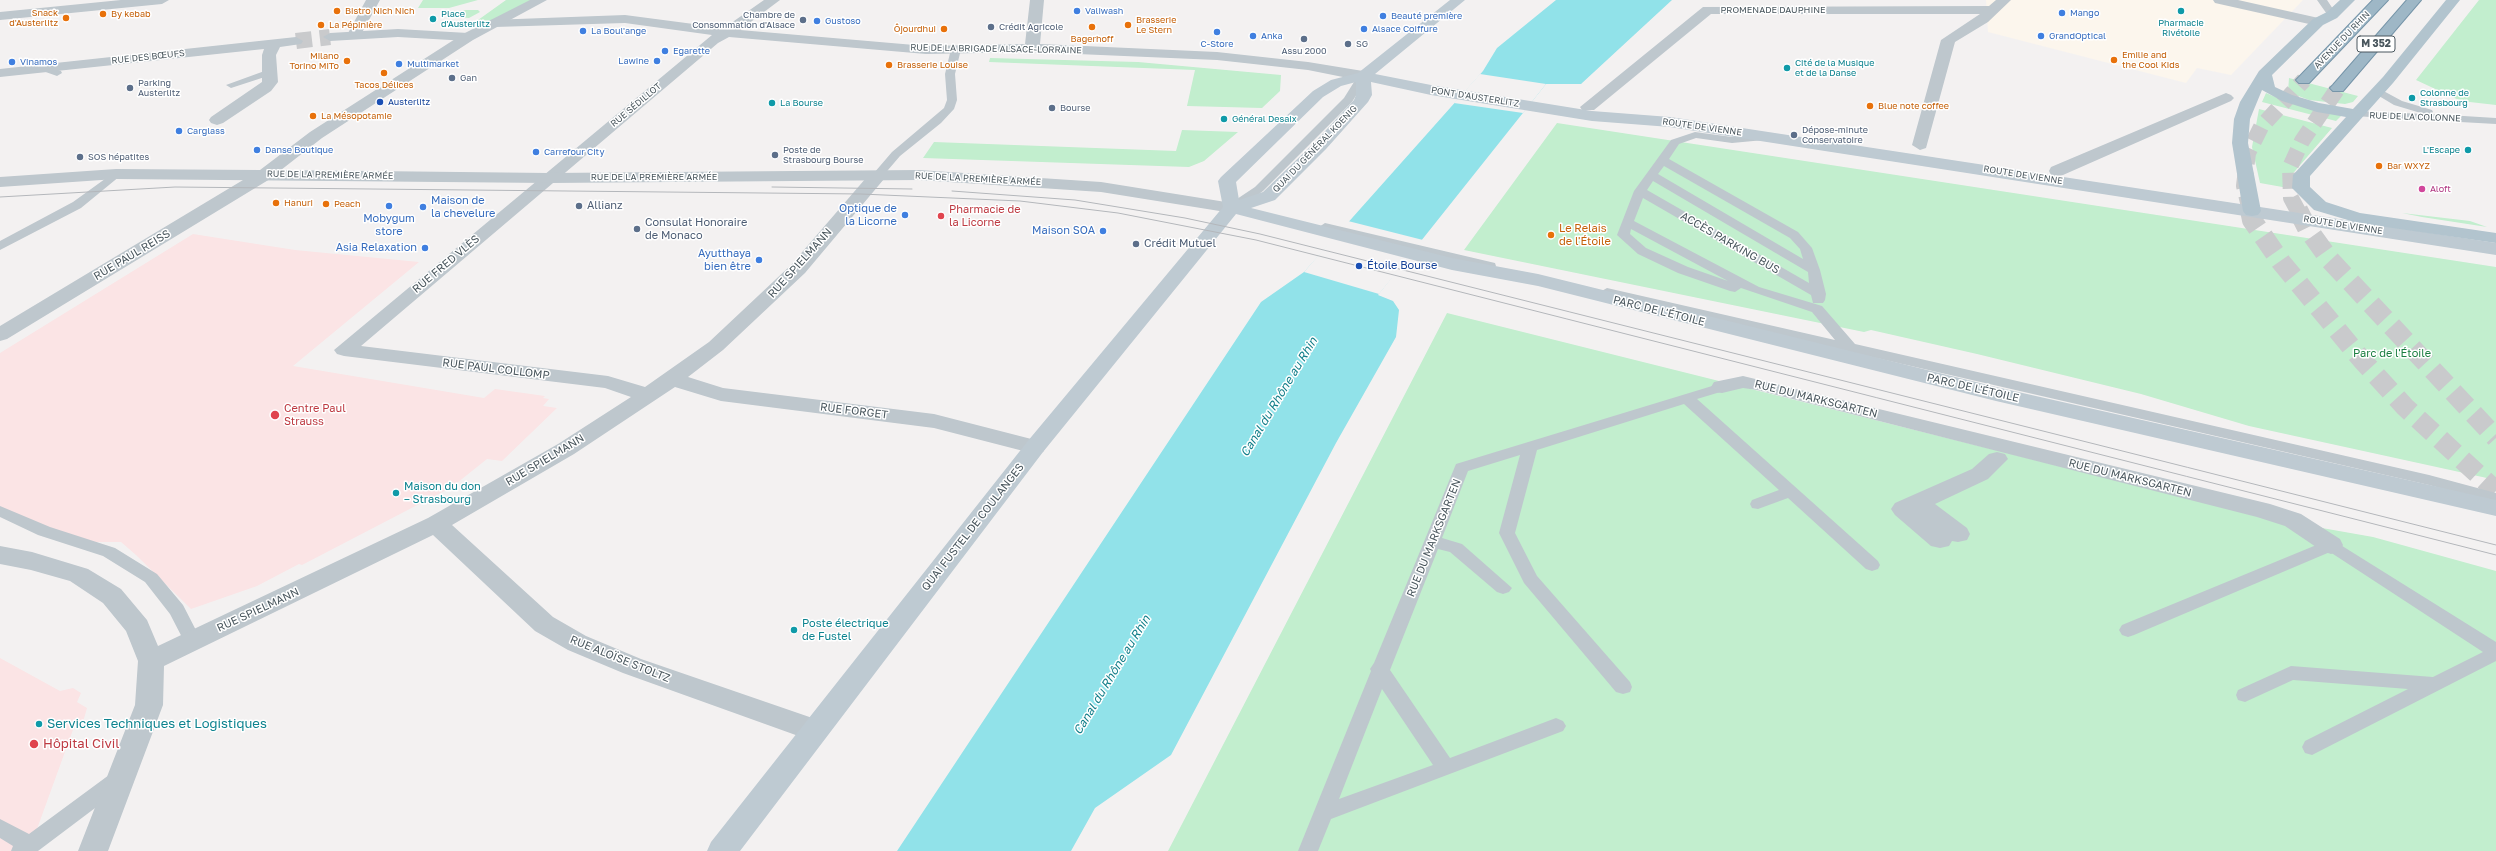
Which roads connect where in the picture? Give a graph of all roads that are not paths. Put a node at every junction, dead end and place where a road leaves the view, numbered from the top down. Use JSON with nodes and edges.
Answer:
{"nodes":[{"id":1,"x":162,"y":0,"type":"edge"},
{"id":2,"x":373,"y":0,"type":"edge"},
{"id":3,"x":540,"y":0,"type":"edge"},
{"id":4,"x":773,"y":0,"type":"edge"},
{"id":5,"x":1037,"y":0,"type":"edge"},
{"id":6,"x":1457,"y":0,"type":"edge"},
{"id":7,"x":2004,"y":0,"type":"edge"},
{"id":8,"x":2220,"y":0,"type":"edge"},
{"id":9,"x":2322,"y":0,"type":"edge"},
{"id":10,"x":2348,"y":0,"type":"edge"},
{"id":11,"x":2381,"y":0,"type":"edge"},
{"id":12,"x":2414,"y":0,"type":"edge"},
{"id":13,"x":2453,"y":0,"type":"edge"},
{"id":14,"x":1988,"y":15,"type":"junction"},
{"id":15,"x":2332,"y":15,"type":"junction"},
{"id":16,"x":0,"y":16,"type":"edge"},
{"id":17,"x":2318,"y":22,"type":"junction"},
{"id":18,"x":495,"y":23,"type":"junction"},
{"id":19,"x":723,"y":33,"type":"junction"},
{"id":20,"x":354,"y":35,"type":"junction"},
{"id":21,"x":330,"y":37,"type":"tunnel mouth"},
{"id":22,"x":468,"y":37,"type":"junction"},
{"id":23,"x":296,"y":41,"type":"tunnel mouth"},
{"id":24,"x":274,"y":43,"type":"junction"},
{"id":25,"x":1031,"y":48,"type":"junction"},
{"id":26,"x":956,"y":49,"type":"junction"},
{"id":27,"x":270,"y":72,"type":"junction"},
{"id":28,"x":0,"y":73,"type":"edge"},
{"id":29,"x":2264,"y":74,"type":"junction"},
{"id":30,"x":1363,"y":76,"type":"junction"},
{"id":31,"x":2304,"y":80,"type":"tunnel mouth"},
{"id":32,"x":1401,"y":84,"type":"joint"},
{"id":33,"x":231,"y":85,"type":"dead end"},
{"id":34,"x":2338,"y":88,"type":"tunnel mouth"},
{"id":35,"x":2378,"y":91,"type":"junction"},
{"id":36,"x":2226,"y":98,"type":"dead end"},
{"id":37,"x":1588,"y":107,"type":"dead end"},
{"id":38,"x":1548,"y":109,"type":"joint"},
{"id":39,"x":2357,"y":114,"type":"junction"},
{"id":40,"x":2472,"y":119,"type":"junction"},
{"id":41,"x":217,"y":120,"type":"dead end"},
{"id":42,"x":2496,"y":121,"type":"edge"},
{"id":43,"x":1767,"y":136,"type":"junction"},
{"id":44,"x":1920,"y":145,"type":"dead end"},
{"id":45,"x":1662,"y":160,"type":"junction"},
{"id":46,"x":2057,"y":171,"type":"dead end"},
{"id":47,"x":116,"y":174,"type":"junction"},
{"id":48,"x":264,"y":175,"type":"junction"},
{"id":49,"x":878,"y":175,"type":"junction"},
{"id":50,"x":1651,"y":175,"type":"junction"},
{"id":51,"x":549,"y":178,"type":"junction"},
{"id":52,"x":0,"y":182,"type":"edge"},
{"id":53,"x":1640,"y":191,"type":"junction"},
{"id":54,"x":1232,"y":208,"type":"junction"},
{"id":55,"x":2252,"y":211,"type":"junction"},
{"id":56,"x":1627,"y":222,"type":"junction"},
{"id":57,"x":1307,"y":225,"type":"joint"},
{"id":58,"x":2496,"y":238,"type":"edge"},
{"id":59,"x":0,"y":246,"type":"edge"},
{"id":60,"x":2496,"y":249,"type":"edge"},
{"id":61,"x":1453,"y":261,"type":"junction"},
{"id":62,"x":1814,"y":270,"type":"junction"},
{"id":63,"x":1754,"y":290,"type":"junction"},
{"id":64,"x":1819,"y":294,"type":"junction"},
{"id":65,"x":1818,"y":309,"type":"junction"},
{"id":66,"x":0,"y":335,"type":"edge"},
{"id":67,"x":1852,"y":349,"type":"junction"},
{"id":68,"x":344,"y":350,"type":"joint"},
{"id":69,"x":1875,"y":365,"type":"junction"},
{"id":70,"x":672,"y":379,"type":"junction"},
{"id":71,"x":1722,"y":387,"type":"joint"},
{"id":72,"x":647,"y":395,"type":"junction"},
{"id":73,"x":1687,"y":398,"type":"junction"},
{"id":74,"x":1035,"y":447,"type":"junction"},
{"id":75,"x":1530,"y":447,"type":"junction"},
{"id":76,"x":1997,"y":459,"type":"dead end"},
{"id":77,"x":1790,"y":492,"type":"junction"},
{"id":78,"x":1758,"y":504,"type":"dead end"},
{"id":79,"x":2494,"y":505,"type":"edge"},
{"id":80,"x":0,"y":511,"type":"edge"},
{"id":81,"x":436,"y":524,"type":"junction"},
{"id":82,"x":1949,"y":537,"type":"dead end"},
{"id":83,"x":1432,"y":541,"type":"junction"},
{"id":84,"x":2331,"y":545,"type":"junction"},
{"id":85,"x":0,"y":555,"type":"edge"},
{"id":86,"x":1872,"y":565,"type":"dead end"},
{"id":87,"x":1503,"y":588,"type":"dead end"},
{"id":88,"x":2128,"y":630,"type":"dead end"},
{"id":89,"x":192,"y":640,"type":"junction"},
{"id":90,"x":2496,"y":652,"type":"edge"},
{"id":91,"x":151,"y":661,"type":"junction"},
{"id":92,"x":1380,"y":669,"type":"junction"},
{"id":93,"x":2436,"y":684,"type":"junction"},
{"id":94,"x":1623,"y":687,"type":"dead end"},
{"id":95,"x":2245,"y":695,"type":"dead end"},
{"id":96,"x":1556,"y":726,"type":"dead end"},
{"id":97,"x":814,"y":730,"type":"junction"},
{"id":98,"x":2312,"y":747,"type":"dead end"},
{"id":99,"x":1446,"y":768,"type":"junction"},
{"id":100,"x":122,"y":777,"type":"junction"},
{"id":101,"x":1324,"y":812,"type":"junction"},
{"id":102,"x":0,"y":828,"type":"edge"},
{"id":103,"x":26,"y":848,"type":"edge"},
{"id":104,"x":94,"y":851,"type":"edge"},
{"id":105,"x":722,"y":851,"type":"edge"},
{"id":106,"x":1308,"y":851,"type":"edge"}],
"edges":[{"from":1,"to":16,"type":"street"},
{"from":2,"to":20,"type":"street"},
{"from":3,"to":18,"type":"street"},
{"from":4,"to":19,"type":"street","name":"RUE SÉDILLOT"},
{"from":5,"to":25,"type":"street"},
{"from":6,"to":30,"type":"main road"},
{"from":7,"to":14,"type":"street"},
{"from":8,"to":17,"type":"street"},
{"from":9,"to":15,"type":"lane"},
{"from":10,"to":15,"type":"main road"},
{"from":11,"to":31,"type":"highway","name":"AVENUE DU RHIN","number":"M 352"},
{"from":12,"to":34,"type":"highway","number":"M 352"},
{"from":13,"to":35,"type":"main road"},
{"from":14,"to":37,"type":"street","name":"PROMENADE DAUPHINE"},
{"from":14,"to":44,"type":"street"},
{"from":15,"to":17,"type":"main road"},
{"from":17,"to":29,"type":"main road"},
{"from":18,"to":19,"type":"street","name":"RUE DE LA BRIGADE ALSACE-LORRAINE"},
{"from":18,"to":22,"type":"street"},
{"from":19,"to":26,"type":"street","name":"RUE DE LA BRIGADE ALSACE-LORRAINE"},
{"from":19,"to":51,"type":"street","name":"RUE SÉDILLOT"},
{"from":20,"to":21,"type":"street"},
{"from":20,"to":22,"type":"street"},
{"from":22,"to":48,"type":"street","name":"RUE PAUL REISS"},
{"from":23,"to":24,"type":"street","name":"RUE DES BŒUFS"},
{"from":24,"to":27,"type":"street"},
{"from":24,"to":28,"type":"street","name":"RUE DES BŒUFS"},
{"from":25,"to":26,"type":"street","name":"RUE DE LA BRIGADE ALSACE-LORRAINE"},
{"from":25,"to":30,"type":"street","name":"RUE DE LA BRIGADE ALSACE-LORRAINE"},
{"from":26,"to":49,"type":"lane"},
{"from":27,"to":33,"type":"lane"},
{"from":27,"to":41,"type":"street"},
{"from":29,"to":39,"type":"main road"},
{"from":29,"to":55,"type":"main road"},
{"from":30,"to":32,"type":"main road","name":"RUE DE LA BRIGADE ALSACE-LORRAINE"},
{"from":30,"to":54,"type":"main road","name":"QUAI DU GÉNÉRAL KOENIG"},
{"from":30,"to":54,"type":"main road"},
{"from":32,"to":38,"type":"main road","name":"PONT D'AUSTERLITZ"},
{"from":35,"to":39,"type":"main road"},
{"from":35,"to":40,"type":"lane","name":"RUE DE LA COLONNE"},
{"from":36,"to":46,"type":"street"},
{"from":38,"to":43,"type":"main road","name":"ROUTE DE VIENNE"},
{"from":39,"to":40,"type":"lane","name":"RUE DE LA COLONNE"},
{"from":39,"to":58,"type":"main road"},
{"from":40,"to":42,"type":"lane","name":"RUE DE LA COLONNE"},
{"from":43,"to":45,"type":"lane"},
{"from":43,"to":55,"type":"main road","name":"ROUTE DE VIENNE"},
{"from":45,"to":50,"type":"lane"},
{"from":45,"to":62,"type":"lane"},
{"from":47,"to":48,"type":"street","name":"RUE DE LA PREMIÈRE ARMÉE"},
{"from":47,"to":52,"type":"street","name":"RUE DE LA PREMIÈRE ARMÉE"},
{"from":47,"to":59,"type":"lane"},
{"from":48,"to":51,"type":"street","name":"RUE DE LA PREMIÈRE ARMÉE"},
{"from":48,"to":66,"type":"street","name":"RUE PAUL REISS"},
{"from":49,"to":51,"type":"street","name":"RUE DE LA PREMIÈRE ARMÉE"},
{"from":49,"to":54,"type":"street","name":"RUE DE LA PREMIÈRE ARMÉE"},
{"from":49,"to":70,"type":"street","name":"RUE SPIELMANN"},
{"from":50,"to":53,"type":"lane"},
{"from":50,"to":62,"type":"lane","name":"ACCÈS PARKING BUS"},
{"from":51,"to":68,"type":"street","name":"RUE FRED VLÈS"},
{"from":53,"to":56,"type":"lane"},
{"from":53,"to":64,"type":"lane","name":"ACCÈS PARKING BUS"},
{"from":54,"to":57,"type":"main road","name":"RUE DE LA PREMIÈRE ARMÉE"},
{"from":54,"to":74,"type":"main road","name":"QUAI FUSTEL DE COULANGES"},
{"from":55,"to":60,"type":"main road","name":"ROUTE DE VIENNE"},
{"from":56,"to":63,"type":"lane"},
{"from":56,"to":63,"type":"lane"},
{"from":57,"to":61,"type":"main road","name":"PARC DE L'ÉTOILE"},
{"from":61,"to":67,"type":"lane"},
{"from":61,"to":69,"type":"main road","name":"PARC DE L'ÉTOILE"},
{"from":62,"to":64,"type":"lane"},
{"from":63,"to":65,"type":"lane"},
{"from":64,"to":65,"type":"lane"},
{"from":65,"to":67,"type":"lane"},
{"from":67,"to":69,"type":"lane"},
{"from":67,"to":79,"type":"lane"},
{"from":68,"to":72,"type":"street","name":"RUE PAUL COLLOMP"},
{"from":69,"to":79,"type":"main road","name":"PARC DE L'ÉTOILE"},
{"from":70,"to":72,"type":"street","name":"RUE SPIELMANN"},
{"from":70,"to":74,"type":"street","name":"RUE FORGET"},
{"from":71,"to":73,"type":"lane","name":"RUE DU MARKSGARTEN"},
{"from":71,"to":84,"type":"street","name":"RUE DU MARKSGARTEN"},
{"from":72,"to":81,"type":"street","name":"RUE SPIELMANN"},
{"from":73,"to":75,"type":"lane","name":"RUE DU MARKSGARTEN"},
{"from":73,"to":77,"type":"lane"},
{"from":74,"to":97,"type":"main road","name":"QUAI FUSTEL DE COULANGES"},
{"from":75,"to":83,"type":"lane","name":"RUE DU MARKSGARTEN"},
{"from":75,"to":94,"type":"lane"},
{"from":76,"to":82,"type":"street"},
{"from":77,"to":78,"type":"lane"},
{"from":77,"to":86,"type":"lane"},
{"from":80,"to":89,"type":"lane"},
{"from":81,"to":89,"type":"street","name":"RUE SPIELMANN"},
{"from":81,"to":97,"type":"street","name":"RUE ALOÏSE STOLTZ"},
{"from":83,"to":87,"type":"lane"},
{"from":83,"to":92,"type":"lane","name":"RUE DU MARKSGARTEN"},
{"from":84,"to":88,"type":"lane"},
{"from":84,"to":90,"type":"lane","name":"RUE DU MARKSGARTEN"},
{"from":85,"to":91,"type":"street"},
{"from":89,"to":91,"type":"street","name":"RUE SPIELMANN"},
{"from":90,"to":93,"type":"lane"},
{"from":91,"to":100,"type":"street"},
{"from":92,"to":99,"type":"lane"},
{"from":92,"to":101,"type":"lane","name":"RUE DU MARKSGARTEN"},
{"from":93,"to":95,"type":"lane"},
{"from":93,"to":98,"type":"lane"},
{"from":96,"to":99,"type":"lane"},
{"from":97,"to":105,"type":"main road","name":"QUAI FUSTEL DE COULANGES"},
{"from":99,"to":101,"type":"lane"},
{"from":100,"to":103,"type":"lane"},
{"from":100,"to":104,"type":"street"},
{"from":101,"to":106,"type":"lane","name":"RUE DU MARKSGARTEN"},
{"from":102,"to":103,"type":"lane"}]}
